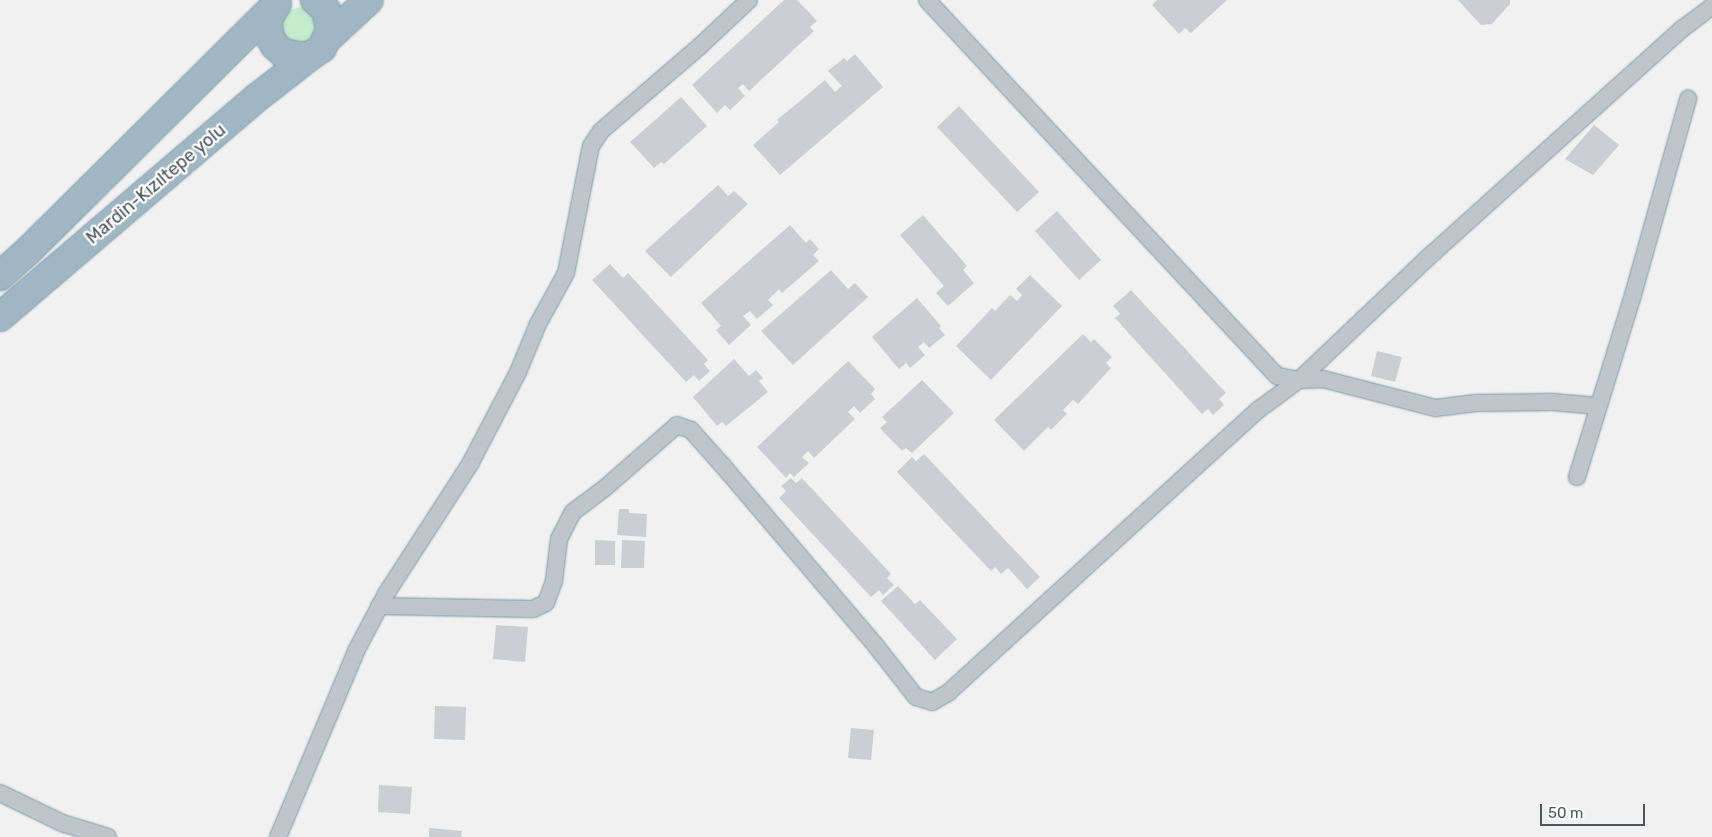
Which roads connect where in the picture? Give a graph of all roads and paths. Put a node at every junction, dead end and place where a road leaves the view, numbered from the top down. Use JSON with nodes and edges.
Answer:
{"nodes":[{"id":1,"x":315,"y":0,"type":"edge"},
{"id":2,"x":369,"y":0,"type":"edge"},
{"id":3,"x":749,"y":0,"type":"edge"},
{"id":4,"x":927,"y":0,"type":"edge"},
{"id":5,"x":280,"y":2,"type":"edge"},
{"id":6,"x":1712,"y":6,"type":"edge"},
{"id":7,"x":320,"y":47,"type":"junction"},
{"id":8,"x":1688,"y":99,"type":"dead end"},
{"id":9,"x":0,"y":276,"type":"edge"},
{"id":10,"x":0,"y":317,"type":"edge"},
{"id":11,"x":1299,"y":380,"type":"junction"},
{"id":12,"x":1598,"y":406,"type":"junction"},
{"id":13,"x":1577,"y":477,"type":"dead end"},
{"id":14,"x":379,"y":606,"type":"junction"},
{"id":15,"x":0,"y":793,"type":"edge"},
{"id":16,"x":108,"y":837,"type":"edge"},
{"id":17,"x":278,"y":837,"type":"edge"}],
"edges":[{"from":1,"to":7,"type":"highway"},
{"from":2,"to":7,"type":"highway","name":"Mardin-Kızıltepe yolu"},
{"from":3,"to":14,"type":"street"},
{"from":4,"to":11,"type":"street"},
{"from":5,"to":7,"type":"highway"},
{"from":5,"to":9,"type":"highway","name":"Mardin-Kızıltepe yolu"},
{"from":6,"to":11,"type":"street"},
{"from":7,"to":10,"type":"highway","name":"Mardin-Kızıltepe yolu"},
{"from":8,"to":12,"type":"street"},
{"from":11,"to":12,"type":"street"},
{"from":11,"to":14,"type":"street"},
{"from":12,"to":13,"type":"street"},
{"from":14,"to":17,"type":"street"},
{"from":15,"to":16,"type":"street"}]}
